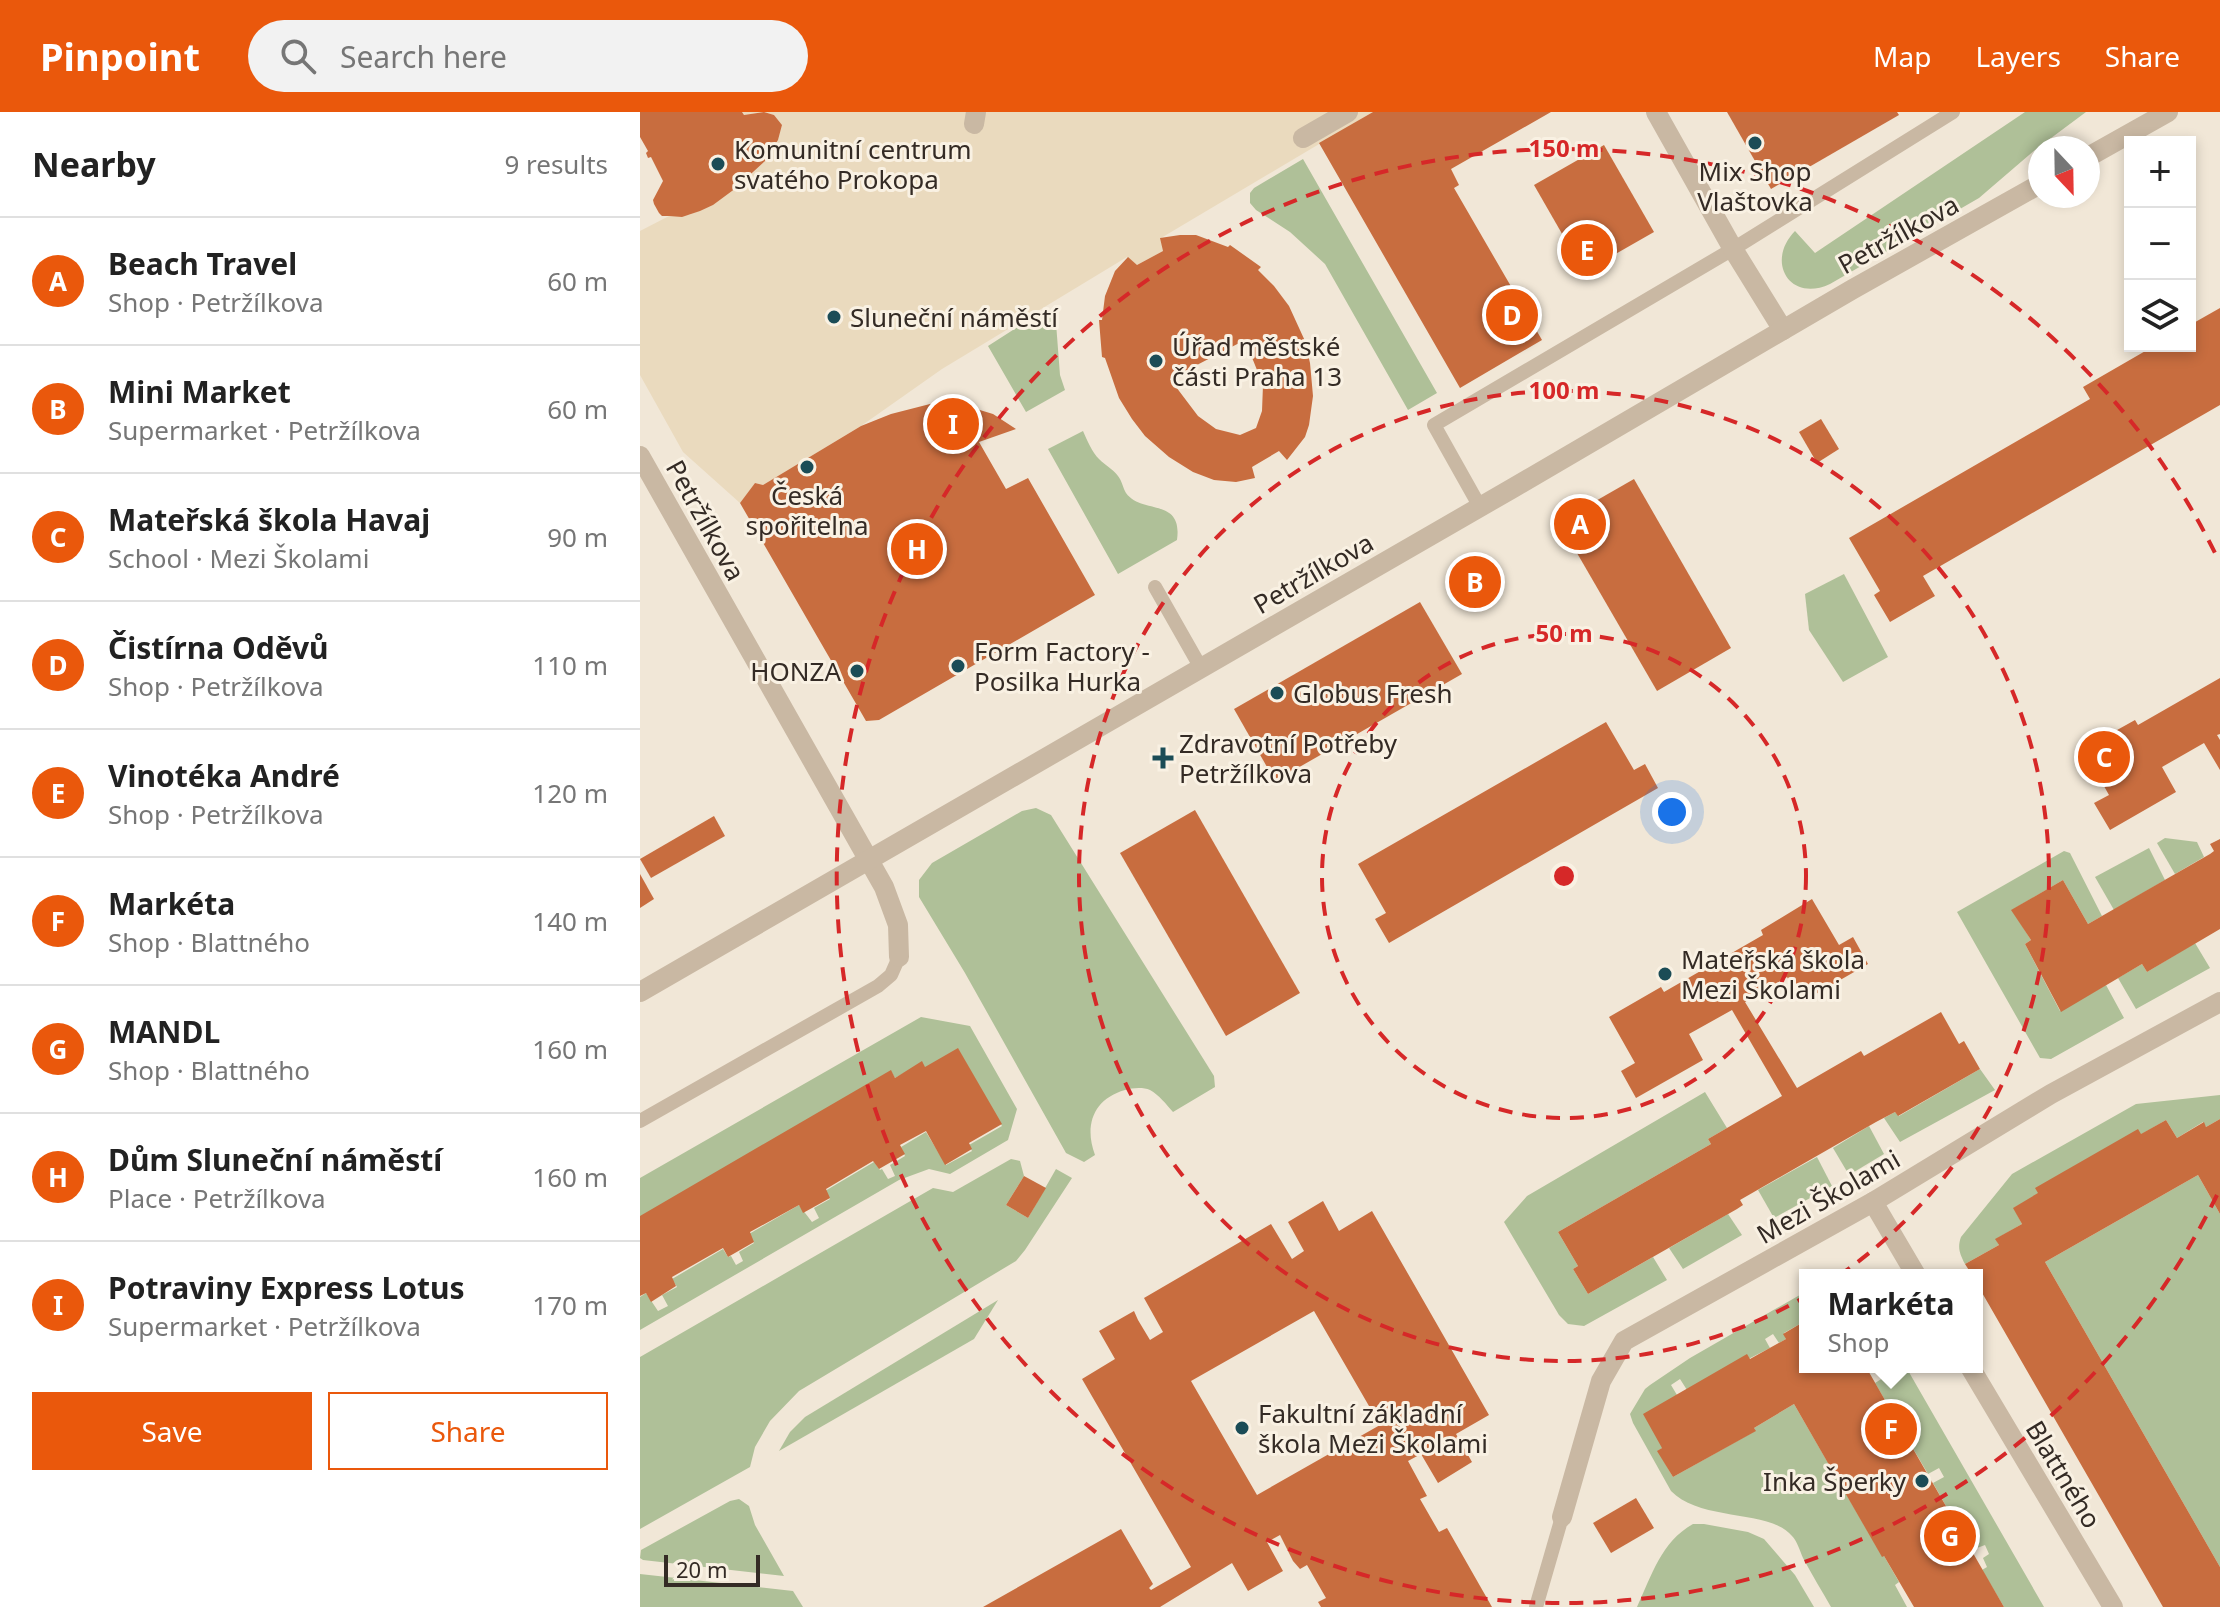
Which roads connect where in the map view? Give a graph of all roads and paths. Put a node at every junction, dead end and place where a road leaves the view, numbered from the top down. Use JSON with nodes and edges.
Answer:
{"nodes":[{"id":1,"x":1348,"y":112,"type":"edge"},
{"id":2,"x":1656,"y":112,"type":"edge"},
{"id":3,"x":1953,"y":112,"type":"edge"},
{"id":4,"x":2168,"y":112,"type":"edge"},
{"id":5,"x":1303,"y":138,"type":"dead end"},
{"id":6,"x":2100,"y":150,"type":"edge"},
{"id":7,"x":2028,"y":191,"type":"edge"},
{"id":8,"x":1733,"y":249,"type":"junction"},
{"id":9,"x":1783,"y":330,"type":"junction"},
{"id":10,"x":640,"y":456,"type":"edge"},
{"id":11,"x":1480,"y":507,"type":"junction"},
{"id":12,"x":1155,"y":587,"type":"dead end"},
{"id":13,"x":1201,"y":668,"type":"junction"},
{"id":14,"x":869,"y":860,"type":"junction"},
{"id":15,"x":899,"y":957,"type":"joint"},
{"id":16,"x":640,"y":992,"type":"edge"},
{"id":17,"x":2220,"y":1002,"type":"edge"},
{"id":18,"x":640,"y":1121,"type":"edge"},
{"id":19,"x":1873,"y":1202,"type":"junction"},
{"id":20,"x":1912,"y":1269,"type":"edge"},
{"id":21,"x":1974,"y":1373,"type":"edge"},
{"id":22,"x":1562,"y":1517,"type":"joint"},
{"id":23,"x":1536,"y":1607,"type":"edge"},
{"id":24,"x":2113,"y":1607,"type":"edge"}],
"edges":[{"from":1,"to":5,"type":"street"},
{"from":2,"to":8,"type":"street"},
{"from":3,"to":8,"type":"lane"},
{"from":4,"to":6,"type":"street"},
{"from":7,"to":9,"type":"street","name":"Petržílkova"},
{"from":8,"to":9,"type":"street"},
{"from":8,"to":11,"type":"lane"},
{"from":9,"to":11,"type":"street","name":"Petržílkova"},
{"from":10,"to":14,"type":"street","name":"Petržílkova"},
{"from":11,"to":13,"type":"street","name":"Petržílkova"},
{"from":12,"to":13,"type":"lane"},
{"from":13,"to":14,"type":"street","name":"Petržílkova"},
{"from":14,"to":15,"type":"street","name":"Petržílkova"},
{"from":14,"to":16,"type":"street","name":"Petržílkova"},
{"from":15,"to":18,"type":"lane","name":"Petržílkova"},
{"from":17,"to":19,"type":"street","name":"Mezi Školami"},
{"from":19,"to":20,"type":"street"},
{"from":19,"to":22,"type":"street","name":"Mezi Školami"},
{"from":21,"to":24,"type":"street","name":"Blattného"},
{"from":22,"to":23,"type":"lane"}]}
